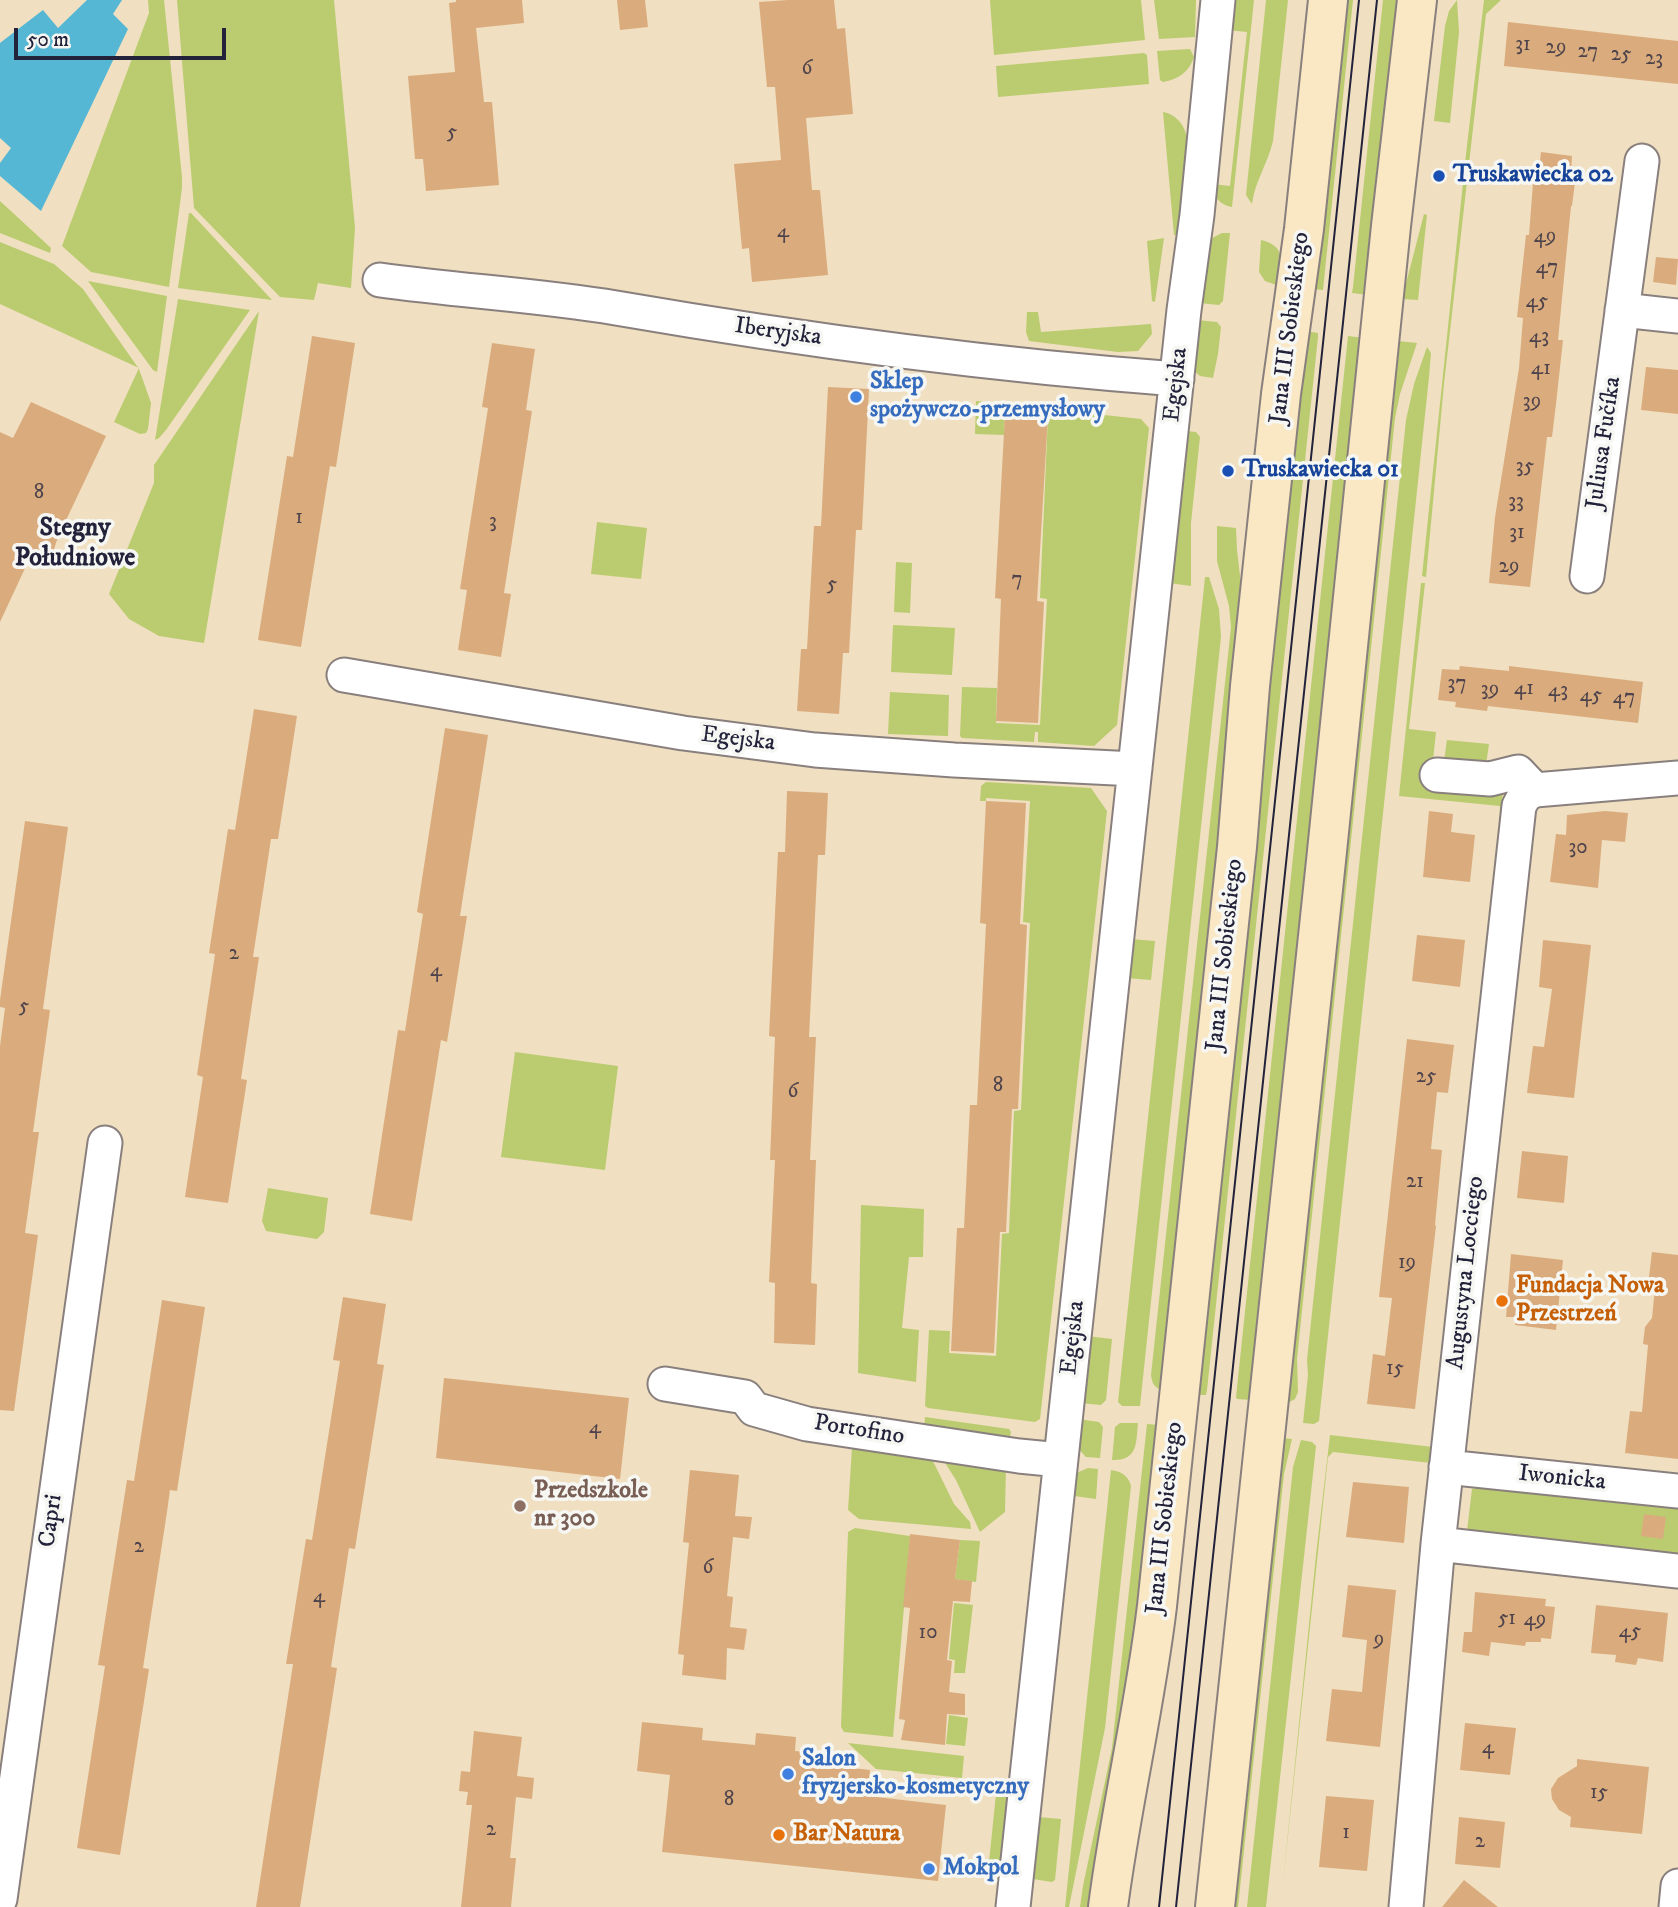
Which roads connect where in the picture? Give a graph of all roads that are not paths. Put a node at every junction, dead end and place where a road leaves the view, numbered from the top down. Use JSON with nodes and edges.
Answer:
{"nodes":[{"id":1,"x":1218,"y":0,"type":"edge"},
{"id":2,"x":1328,"y":0,"type":"edge"},
{"id":3,"x":1417,"y":0,"type":"edge"},
{"id":4,"x":1642,"y":161,"type":"dead end"},
{"id":5,"x":380,"y":280,"type":"dead end"},
{"id":6,"x":1622,"y":310,"type":"junction"},
{"id":7,"x":1678,"y":316,"type":"edge"},
{"id":8,"x":1177,"y":380,"type":"junction"},
{"id":9,"x":1587,"y":576,"type":"dead end"},
{"id":10,"x":344,"y":675,"type":"dead end"},
{"id":11,"x":1135,"y":769,"type":"junction"},
{"id":12,"x":1437,"y":775,"type":"dead end"},
{"id":13,"x":1678,"y":778,"type":"edge"},
{"id":14,"x":1535,"y":790,"type":"junction"},
{"id":15,"x":105,"y":1143,"type":"dead end"},
{"id":16,"x":665,"y":1384,"type":"dead end"},
{"id":17,"x":1060,"y":1460,"type":"junction"},
{"id":18,"x":1446,"y":1467,"type":"junction"},
{"id":19,"x":1678,"y":1491,"type":"edge"},
{"id":20,"x":1438,"y":1544,"type":"junction"},
{"id":21,"x":1678,"y":1571,"type":"edge"},
{"id":22,"x":1678,"y":1886,"type":"edge"},
{"id":23,"x":0,"y":1899,"type":"edge"},
{"id":24,"x":1013,"y":1907,"type":"edge"},
{"id":25,"x":1108,"y":1907,"type":"edge"},
{"id":26,"x":1215,"y":1907,"type":"edge"},
{"id":27,"x":1406,"y":1907,"type":"edge"},
{"id":28,"x":1676,"y":1907,"type":"edge"}],
"edges":[{"from":1,"to":8,"type":"street","name":"Egejska"},
{"from":2,"to":25,"type":"main road","name":"Jana III Sobieskiego"},
{"from":3,"to":26,"type":"main road"},
{"from":4,"to":6,"type":"street","name":"Juliusa Fučíka"},
{"from":5,"to":8,"type":"street","name":"Iberyjska"},
{"from":6,"to":7,"type":"street"},
{"from":6,"to":9,"type":"street","name":"Juliusa Fučíka"},
{"from":8,"to":11,"type":"street","name":"Egejska"},
{"from":10,"to":11,"type":"street","name":"Egejska"},
{"from":11,"to":17,"type":"street","name":"Egejska"},
{"from":12,"to":14,"type":"street"},
{"from":13,"to":14,"type":"street"},
{"from":14,"to":18,"type":"street","name":"Augustyna Locciego"},
{"from":15,"to":23,"type":"street","name":"Capri"},
{"from":16,"to":17,"type":"street","name":"Portofino"},
{"from":17,"to":24,"type":"street","name":"Egejska"},
{"from":18,"to":19,"type":"street","name":"Iwonicka"},
{"from":18,"to":20,"type":"street","name":"Augustyna Locciego"},
{"from":20,"to":21,"type":"street"},
{"from":20,"to":27,"type":"street","name":"Augustyna Locciego"},
{"from":22,"to":28,"type":"street"}]}
